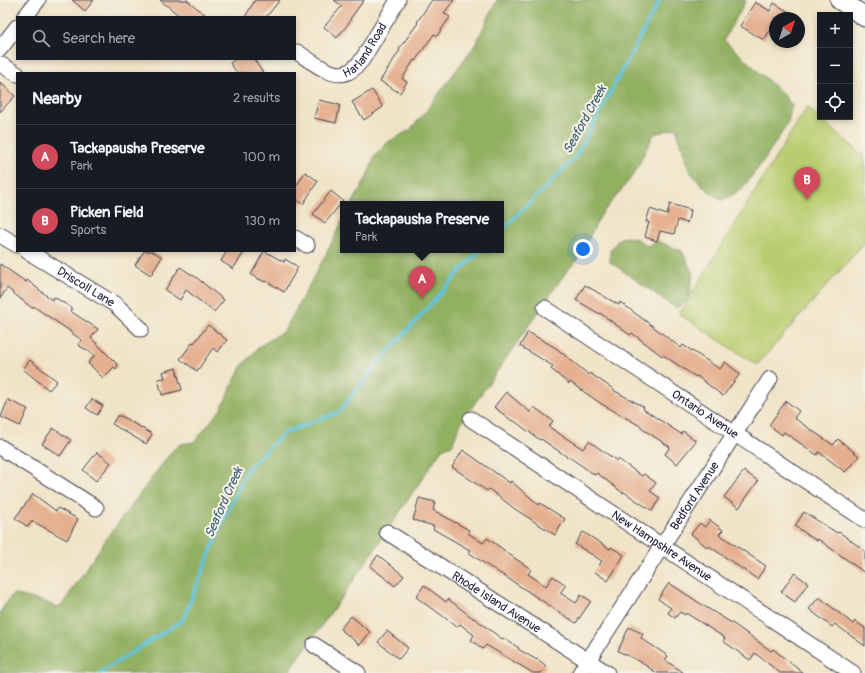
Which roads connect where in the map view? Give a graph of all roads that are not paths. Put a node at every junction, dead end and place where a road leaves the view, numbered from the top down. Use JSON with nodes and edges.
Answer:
{"nodes":[{"id":1,"x":38,"y":0,"type":"edge"},
{"id":2,"x":398,"y":0,"type":"edge"},
{"id":3,"x":840,"y":0,"type":"edge"},
{"id":4,"x":26,"y":16,"type":"edge"},
{"id":5,"x":865,"y":17,"type":"edge"},
{"id":6,"x":297,"y":52,"type":"dead end"},
{"id":7,"x":0,"y":64,"type":"edge"},
{"id":8,"x":16,"y":73,"type":"edge"},
{"id":9,"x":0,"y":235,"type":"edge"},
{"id":10,"x":16,"y":244,"type":"edge"},
{"id":11,"x":29,"y":252,"type":"edge"},
{"id":12,"x":545,"y":308,"type":"dead end"},
{"id":13,"x":141,"y":329,"type":"dead end"},
{"id":14,"x":770,"y":379,"type":"dead end"},
{"id":15,"x":470,"y":420,"type":"dead end"},
{"id":16,"x":734,"y":434,"type":"junction"},
{"id":17,"x":0,"y":447,"type":"edge"},
{"id":18,"x":96,"y":508,"type":"dead end"},
{"id":19,"x":865,"y":520,"type":"edge"},
{"id":20,"x":387,"y":532,"type":"dead end"},
{"id":21,"x":662,"y":546,"type":"junction"},
{"id":22,"x":314,"y":645,"type":"dead end"},
{"id":23,"x":584,"y":667,"type":"edge"},
{"id":24,"x":358,"y":673,"type":"edge"},
{"id":25,"x":607,"y":673,"type":"edge"},
{"id":26,"x":853,"y":673,"type":"edge"}],
"edges":[{"from":1,"to":4,"type":"street"},
{"from":2,"to":6,"type":"street","name":"Harland Road"},
{"from":3,"to":5,"type":"main road"},
{"from":7,"to":8,"type":"street"},
{"from":9,"to":10,"type":"street"},
{"from":11,"to":13,"type":"street","name":"Driscoll Lane"},
{"from":12,"to":16,"type":"street","name":"Ontario Avenue"},
{"from":14,"to":16,"type":"street","name":"Bedford Avenue"},
{"from":15,"to":21,"type":"street","name":"New Hampshire Avenue"},
{"from":16,"to":19,"type":"street","name":"Ontario Avenue"},
{"from":16,"to":21,"type":"street","name":"Bedford Avenue"},
{"from":17,"to":18,"type":"street"},
{"from":20,"to":23,"type":"street","name":"Rhode Island Avenue"},
{"from":21,"to":23,"type":"street","name":"Bedford Avenue"},
{"from":21,"to":26,"type":"street","name":"New Hampshire Avenue"},
{"from":22,"to":24,"type":"street"},
{"from":23,"to":25,"type":"street","name":"Rhode Island Avenue"}]}
